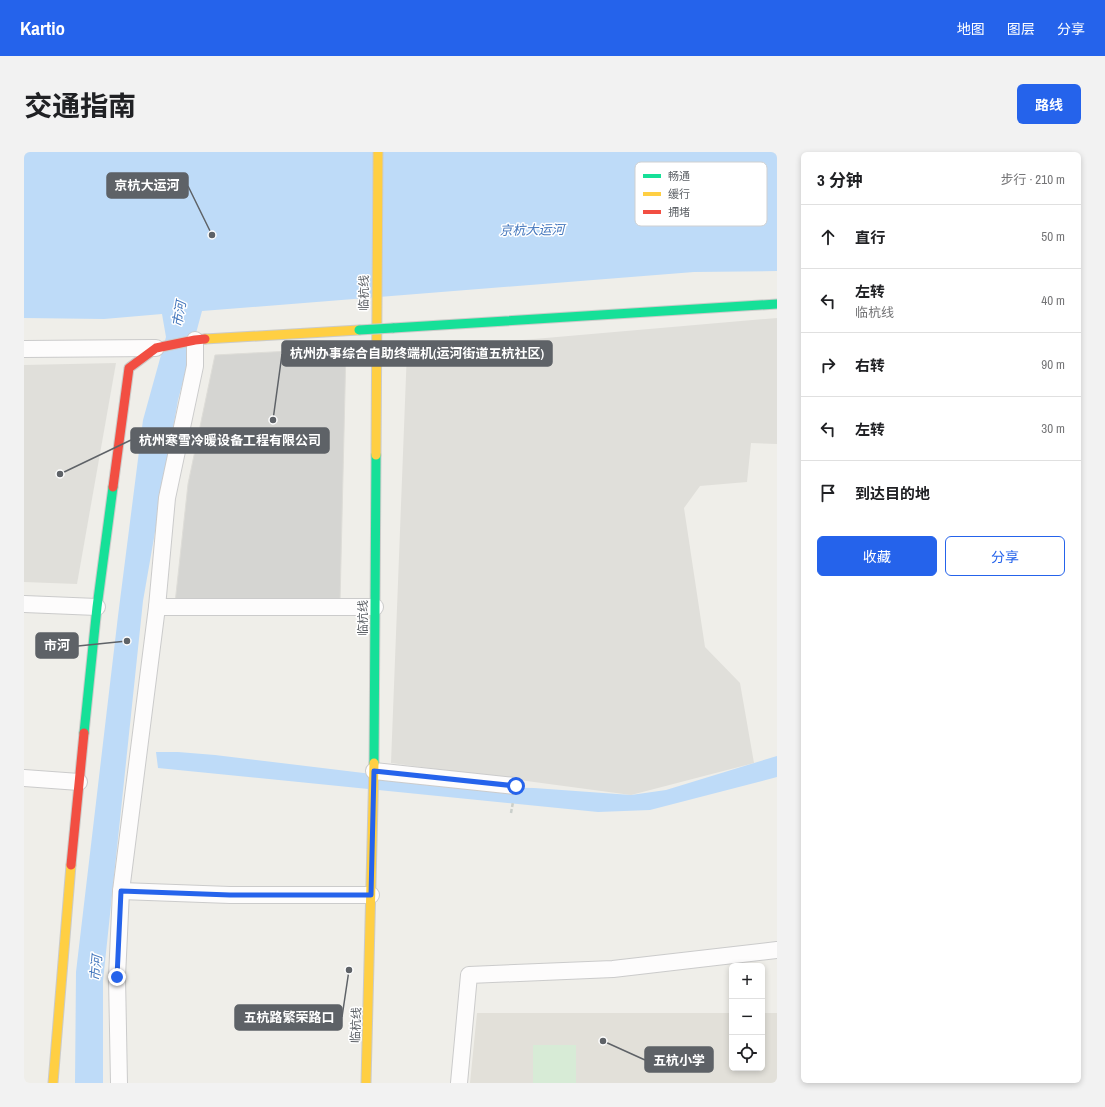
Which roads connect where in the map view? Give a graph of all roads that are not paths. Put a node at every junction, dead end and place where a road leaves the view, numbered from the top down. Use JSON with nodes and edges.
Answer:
{"nodes":[{"id":1,"x":378,"y":152,"type":"edge"},
{"id":2,"x":777,"y":304,"type":"edge"},
{"id":3,"x":195,"y":340,"type":"junction"},
{"id":4,"x":156,"y":348,"type":"junction"},
{"id":5,"x":24,"y":349,"type":"edge"},
{"id":6,"x":24,"y":604,"type":"edge"},
{"id":7,"x":157,"y":606,"type":"junction"},
{"id":8,"x":97,"y":608,"type":"junction"},
{"id":9,"x":375,"y":608,"type":"junction"},
{"id":10,"x":374,"y":771,"type":"junction"},
{"id":11,"x":24,"y":778,"type":"edge"},
{"id":12,"x":79,"y":782,"type":"junction"},
{"id":13,"x":516,"y":786,"type":"dead end"},
{"id":14,"x":121,"y":891,"type":"junction"},
{"id":15,"x":371,"y":895,"type":"junction"},
{"id":16,"x":777,"y":950,"type":"edge"},
{"id":17,"x":53,"y":1083,"type":"edge"},
{"id":18,"x":119,"y":1083,"type":"edge"},
{"id":19,"x":366,"y":1083,"type":"edge"},
{"id":20,"x":459,"y":1083,"type":"edge"}],
"edges":[{"from":1,"to":9,"type":"street","name":"临杭线"},
{"from":2,"to":3,"type":"street","bridge":true},
{"from":3,"to":4,"type":"street"},
{"from":3,"to":7,"type":"street"},
{"from":4,"to":5,"type":"street"},
{"from":4,"to":8,"type":"street"},
{"from":6,"to":8,"type":"street"},
{"from":7,"to":9,"type":"street"},
{"from":7,"to":14,"type":"street"},
{"from":8,"to":12,"type":"street"},
{"from":9,"to":10,"type":"street","name":"临杭线"},
{"from":10,"to":13,"type":"street"},
{"from":10,"to":15,"type":"street","name":"临杭线"},
{"from":11,"to":12,"type":"street"},
{"from":12,"to":17,"type":"street"},
{"from":14,"to":15,"type":"street"},
{"from":14,"to":18,"type":"street"},
{"from":15,"to":19,"type":"street","name":"临杭线"},
{"from":16,"to":20,"type":"street"}]}
